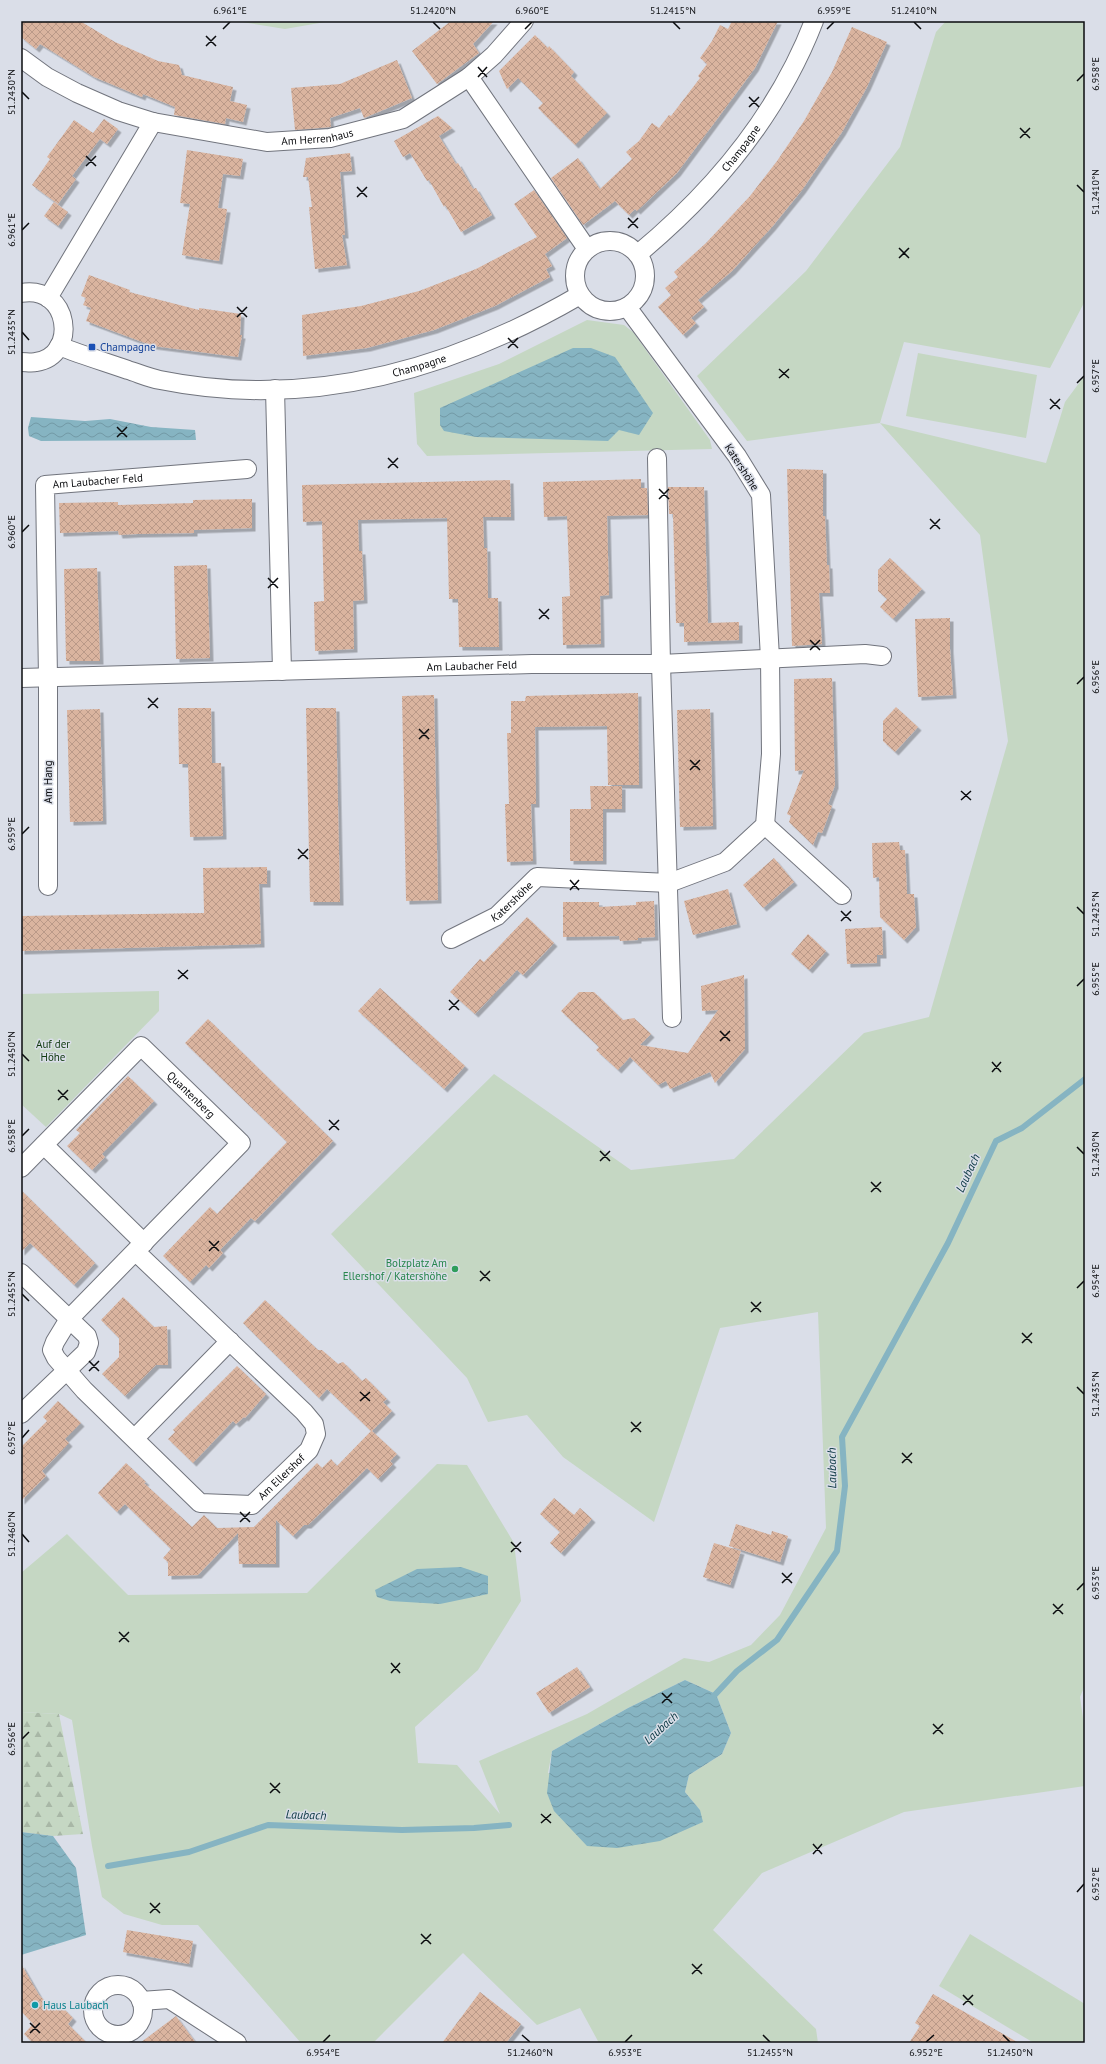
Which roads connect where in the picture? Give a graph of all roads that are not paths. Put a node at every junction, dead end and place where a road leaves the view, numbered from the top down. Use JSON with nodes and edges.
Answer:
{"nodes":[{"id":1,"x":524,"y":21,"type":"edge"},
{"id":2,"x":814,"y":21,"type":"edge"},
{"id":3,"x":21,"y":58,"type":"edge"},
{"id":4,"x":469,"y":77,"type":"junction"},
{"id":5,"x":153,"y":122,"type":"junction"},
{"id":6,"x":587,"y":249,"type":"junction"},
{"id":7,"x":638,"y":254,"type":"junction"},
{"id":8,"x":21,"y":293,"type":"edge"},
{"id":9,"x":580,"y":295,"type":"junction"},
{"id":10,"x":48,"y":298,"type":"junction"},
{"id":11,"x":627,"y":308,"type":"junction"},
{"id":12,"x":59,"y":346,"type":"junction"},
{"id":13,"x":21,"y":362,"type":"edge"},
{"id":14,"x":275,"y":389,"type":"junction"},
{"id":15,"x":657,"y":458,"type":"dead end"},
{"id":16,"x":247,"y":469,"type":"dead end"},
{"id":17,"x":882,"y":656,"type":"dead end"},
{"id":18,"x":770,"y":658,"type":"junction"},
{"id":19,"x":661,"y":664,"type":"junction"},
{"id":20,"x":282,"y":671,"type":"junction"},
{"id":21,"x":21,"y":678,"type":"edge"},
{"id":22,"x":48,"y":678,"type":"junction"},
{"id":23,"x":765,"y":825,"type":"junction"},
{"id":24,"x":669,"y":883,"type":"junction"},
{"id":25,"x":48,"y":886,"type":"dead end"},
{"id":26,"x":842,"y":895,"type":"dead end"},
{"id":27,"x":451,"y":939,"type":"dead end"},
{"id":28,"x":672,"y":1018,"type":"dead end"},
{"id":29,"x":44,"y":1145,"type":"junction"},
{"id":30,"x":21,"y":1168,"type":"edge"},
{"id":31,"x":140,"y":1247,"type":"junction"},
{"id":32,"x":21,"y":1273,"type":"edge"},
{"id":33,"x":69,"y":1319,"type":"junction"},
{"id":34,"x":230,"y":1341,"type":"junction"},
{"id":35,"x":66,"y":1371,"type":"junction"},
{"id":36,"x":21,"y":1414,"type":"edge"},
{"id":37,"x":134,"y":1438,"type":"junction"},
{"id":38,"x":141,"y":2000,"type":"dead end"},
{"id":39,"x":237,"y":2043,"type":"edge"}],
"edges":[{"from":1,"to":4,"type":"street","name":"Am Herrenhaus"},
{"from":2,"to":7,"type":"street","name":"Champagne"},
{"from":3,"to":5,"type":"street","name":"Am Herrenhaus"},
{"from":4,"to":5,"type":"street","name":"Am Herrenhaus"},
{"from":4,"to":6,"type":"street"},
{"from":5,"to":10,"type":"street"},
{"from":6,"to":7,"type":"street"},
{"from":6,"to":9,"type":"street"},
{"from":7,"to":11,"type":"street"},
{"from":8,"to":10,"type":"street"},
{"from":9,"to":11,"type":"street"},
{"from":9,"to":14,"type":"street","name":"Champagne"},
{"from":10,"to":12,"type":"street"},
{"from":11,"to":18,"type":"street","name":"Katershöhe"},
{"from":12,"to":13,"type":"street"},
{"from":12,"to":14,"type":"street","name":"Champagne"},
{"from":14,"to":20,"type":"street"},
{"from":15,"to":19,"type":"street"},
{"from":16,"to":22,"type":"street","name":"Am Laubacher Feld"},
{"from":17,"to":18,"type":"street"},
{"from":18,"to":19,"type":"street","name":"Am Laubacher Feld"},
{"from":18,"to":23,"type":"street","name":"Katershöhe"},
{"from":19,"to":20,"type":"street","name":"Am Laubacher Feld"},
{"from":19,"to":24,"type":"street"},
{"from":20,"to":22,"type":"street","name":"Am Laubacher Feld"},
{"from":21,"to":22,"type":"street","name":"Am Laubacher Feld"},
{"from":22,"to":25,"type":"street","name":"Am Hang"},
{"from":23,"to":24,"type":"street","name":"Katershöhe"},
{"from":23,"to":26,"type":"street"},
{"from":24,"to":27,"type":"street","name":"Katershöhe"},
{"from":24,"to":28,"type":"street"},
{"from":29,"to":30,"type":"street","name":"Quantenberg"},
{"from":29,"to":31,"type":"street"},
{"from":29,"to":31,"type":"street","name":"Quantenberg"},
{"from":31,"to":33,"type":"street","name":"Quantenberg"},
{"from":31,"to":34,"type":"street","name":"Am Ellershof"},
{"from":32,"to":33,"type":"street"},
{"from":33,"to":35,"type":"street","name":"Quantenberg"},
{"from":33,"to":35,"type":"street"},
{"from":34,"to":37,"type":"street"},
{"from":34,"to":37,"type":"street","name":"Am Ellershof"},
{"from":35,"to":36,"type":"street"},
{"from":35,"to":37,"type":"street","name":"Am Ellershof"},
{"from":38,"to":39,"type":"street"}]}
